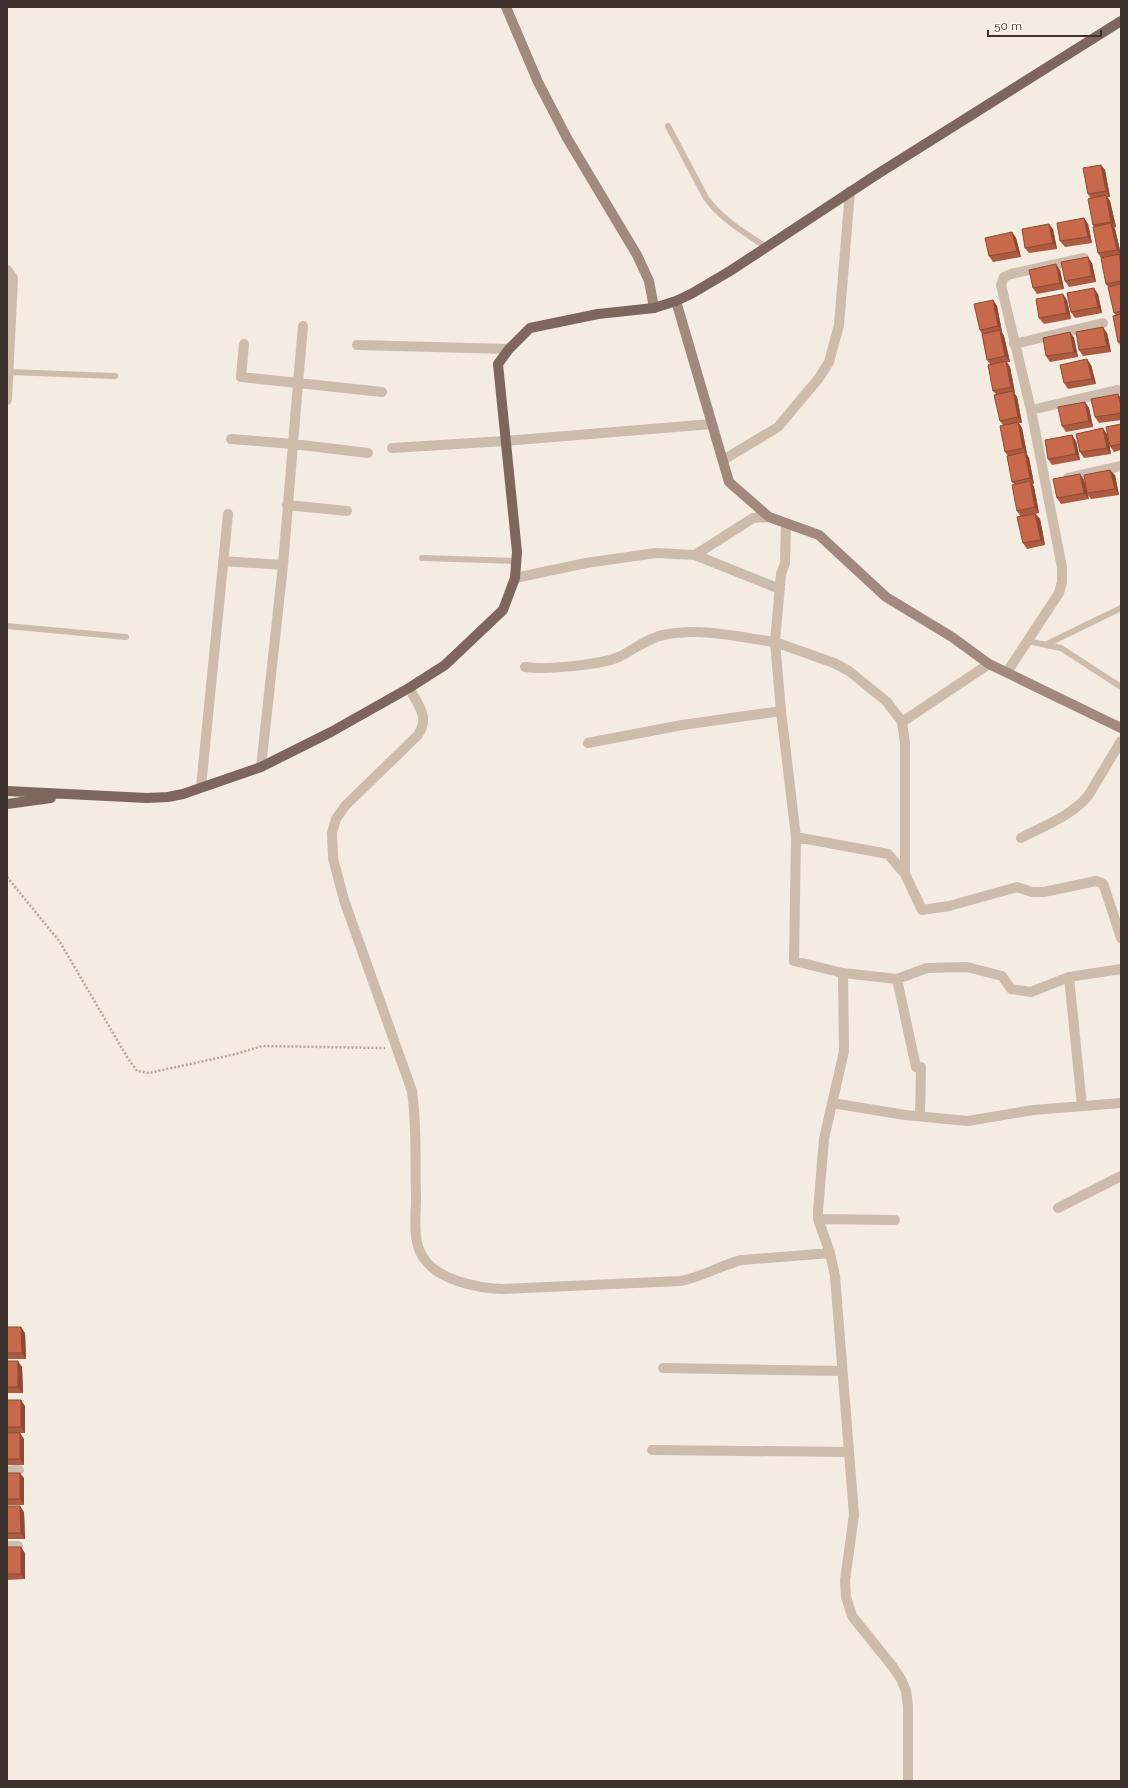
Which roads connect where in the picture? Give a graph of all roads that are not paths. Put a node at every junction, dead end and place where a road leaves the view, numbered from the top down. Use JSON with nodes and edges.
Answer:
{"nodes":[{"id":1,"x":506,"y":7,"type":"edge"},
{"id":2,"x":1121,"y":21,"type":"edge"},
{"id":3,"x":668,"y":126,"type":"dead end"},
{"id":4,"x":850,"y":191,"type":"junction"},
{"id":5,"x":766,"y":247,"type":"junction"},
{"id":6,"x":1084,"y":258,"type":"edge"},
{"id":7,"x":7,"y":270,"type":"edge"},
{"id":8,"x":676,"y":301,"type":"junction"},
{"id":9,"x":10,"y":302,"type":"edge"},
{"id":10,"x":654,"y":308,"type":"junction"},
{"id":11,"x":1103,"y":323,"type":"dead end"},
{"id":12,"x":303,"y":326,"type":"dead end"},
{"id":13,"x":244,"y":344,"type":"dead end"},
{"id":14,"x":1014,"y":344,"type":"junction"},
{"id":15,"x":357,"y":345,"type":"dead end"},
{"id":16,"x":509,"y":349,"type":"junction"},
{"id":17,"x":8,"y":372,"type":"junction"},
{"id":18,"x":115,"y":376,"type":"dead end"},
{"id":19,"x":298,"y":382,"type":"junction"},
{"id":20,"x":1117,"y":390,"type":"dead end"},
{"id":21,"x":382,"y":392,"type":"dead end"},
{"id":22,"x":7,"y":400,"type":"edge"},
{"id":23,"x":1032,"y":410,"type":"junction"},
{"id":24,"x":712,"y":424,"type":"junction"},
{"id":25,"x":230,"y":439,"type":"dead end"},
{"id":26,"x":505,"y":441,"type":"junction"},
{"id":27,"x":293,"y":444,"type":"junction"},
{"id":28,"x":392,"y":448,"type":"dead end"},
{"id":29,"x":368,"y":453,"type":"dead end"},
{"id":30,"x":723,"y":460,"type":"junction"},
{"id":31,"x":1121,"y":466,"type":"edge"},
{"id":32,"x":1054,"y":482,"type":"junction"},
{"id":33,"x":287,"y":505,"type":"junction"},
{"id":34,"x":347,"y":511,"type":"dead end"},
{"id":35,"x":228,"y":514,"type":"dead end"},
{"id":36,"x":769,"y":517,"type":"junction"},
{"id":37,"x":786,"y":523,"type":"junction"},
{"id":38,"x":695,"y":555,"type":"junction"},
{"id":39,"x":422,"y":558,"type":"dead end"},
{"id":40,"x":223,"y":561,"type":"junction"},
{"id":41,"x":516,"y":561,"type":"junction"},
{"id":42,"x":283,"y":565,"type":"junction"},
{"id":43,"x":515,"y":578,"type":"junction"},
{"id":44,"x":780,"y":589,"type":"junction"},
{"id":45,"x":1121,"y":608,"type":"edge"},
{"id":46,"x":7,"y":626,"type":"edge"},
{"id":47,"x":126,"y":637,"type":"dead end"},
{"id":48,"x":1027,"y":641,"type":"junction"},
{"id":49,"x":775,"y":642,"type":"junction"},
{"id":50,"x":1047,"y":644,"type":"junction"},
{"id":51,"x":989,"y":664,"type":"junction"},
{"id":52,"x":525,"y":667,"type":"dead end"},
{"id":53,"x":1007,"y":672,"type":"junction"},
{"id":54,"x":1121,"y":687,"type":"edge"},
{"id":55,"x":409,"y":688,"type":"junction"},
{"id":56,"x":782,"y":711,"type":"junction"},
{"id":57,"x":902,"y":722,"type":"junction"},
{"id":58,"x":1121,"y":728,"type":"edge"},
{"id":59,"x":1121,"y":741,"type":"edge"},
{"id":60,"x":588,"y":743,"type":"dead end"},
{"id":61,"x":261,"y":767,"type":"junction"},
{"id":62,"x":201,"y":788,"type":"junction"},
{"id":63,"x":7,"y":791,"type":"edge"},
{"id":64,"x":73,"y":794,"type":"junction"},
{"id":65,"x":7,"y":804,"type":"edge"},
{"id":66,"x":796,"y":837,"type":"junction"},
{"id":67,"x":1021,"y":838,"type":"dead end"},
{"id":68,"x":905,"y":874,"type":"junction"},
{"id":69,"x":1121,"y":938,"type":"edge"},
{"id":70,"x":1121,"y":969,"type":"edge"},
{"id":71,"x":843,"y":973,"type":"junction"},
{"id":72,"x":1068,"y":977,"type":"junction"},
{"id":73,"x":897,"y":979,"type":"junction"},
{"id":74,"x":832,"y":1103,"type":"junction"},
{"id":75,"x":1121,"y":1103,"type":"edge"},
{"id":76,"x":1082,"y":1106,"type":"junction"},
{"id":77,"x":920,"y":1116,"type":"junction"},
{"id":78,"x":1121,"y":1176,"type":"edge"},
{"id":79,"x":1058,"y":1208,"type":"dead end"},
{"id":80,"x":818,"y":1219,"type":"junction"},
{"id":81,"x":895,"y":1220,"type":"dead end"},
{"id":82,"x":830,"y":1253,"type":"junction"},
{"id":83,"x":663,"y":1368,"type":"dead end"},
{"id":84,"x":842,"y":1371,"type":"junction"},
{"id":85,"x":652,"y":1450,"type":"dead end"},
{"id":86,"x":849,"y":1452,"type":"junction"},
{"id":87,"x":19,"y":1470,"type":"dead end"},
{"id":88,"x":7,"y":1471,"type":"edge"},
{"id":89,"x":7,"y":1546,"type":"edge"},
{"id":90,"x":18,"y":1546,"type":"edge"},
{"id":91,"x":908,"y":1781,"type":"edge"}],
"edges":[{"from":1,"to":10,"type":"street"},
{"from":2,"to":4,"type":"main road"},
{"from":3,"to":5,"type":"lane"},
{"from":4,"to":5,"type":"main road"},
{"from":4,"to":30,"type":"street"},
{"from":5,"to":8,"type":"main road"},
{"from":6,"to":14,"type":"street"},
{"from":7,"to":9,"type":"street"},
{"from":8,"to":10,"type":"main road"},
{"from":8,"to":24,"type":"street"},
{"from":9,"to":17,"type":"street"},
{"from":10,"to":16,"type":"main road"},
{"from":11,"to":14,"type":"street"},
{"from":12,"to":19,"type":"street"},
{"from":13,"to":19,"type":"street"},
{"from":14,"to":23,"type":"street"},
{"from":15,"to":16,"type":"street"},
{"from":16,"to":26,"type":"main road"},
{"from":17,"to":18,"type":"lane"},
{"from":17,"to":22,"type":"street"},
{"from":19,"to":21,"type":"street"},
{"from":19,"to":27,"type":"street"},
{"from":20,"to":23,"type":"street"},
{"from":23,"to":32,"type":"street"},
{"from":24,"to":26,"type":"street"},
{"from":24,"to":30,"type":"street"},
{"from":25,"to":27,"type":"street"},
{"from":26,"to":28,"type":"street"},
{"from":26,"to":41,"type":"main road"},
{"from":27,"to":29,"type":"street"},
{"from":27,"to":33,"type":"street"},
{"from":30,"to":36,"type":"street"},
{"from":31,"to":32,"type":"street"},
{"from":32,"to":48,"type":"street"},
{"from":33,"to":34,"type":"street"},
{"from":33,"to":42,"type":"street"},
{"from":35,"to":40,"type":"street"},
{"from":36,"to":37,"type":"street"},
{"from":36,"to":38,"type":"street"},
{"from":37,"to":44,"type":"street"},
{"from":37,"to":51,"type":"street"},
{"from":38,"to":43,"type":"street"},
{"from":38,"to":44,"type":"street"},
{"from":39,"to":41,"type":"lane"},
{"from":40,"to":42,"type":"street"},
{"from":40,"to":62,"type":"street"},
{"from":41,"to":43,"type":"main road"},
{"from":42,"to":61,"type":"street"},
{"from":43,"to":55,"type":"main road"},
{"from":44,"to":49,"type":"street"},
{"from":45,"to":50,"type":"lane"},
{"from":46,"to":47,"type":"lane"},
{"from":48,"to":50,"type":"lane"},
{"from":48,"to":53,"type":"street"},
{"from":49,"to":52,"type":"street"},
{"from":49,"to":56,"type":"street"},
{"from":49,"to":57,"type":"street"},
{"from":50,"to":54,"type":"lane"},
{"from":51,"to":53,"type":"street"},
{"from":51,"to":57,"type":"street"},
{"from":53,"to":58,"type":"street"},
{"from":55,"to":61,"type":"main road"},
{"from":55,"to":82,"type":"street"},
{"from":56,"to":60,"type":"street"},
{"from":56,"to":66,"type":"street"},
{"from":57,"to":68,"type":"street"},
{"from":59,"to":67,"type":"street"},
{"from":61,"to":62,"type":"main road"},
{"from":62,"to":64,"type":"main road"},
{"from":63,"to":64,"type":"main road"},
{"from":64,"to":65,"type":"main road"},
{"from":66,"to":68,"type":"street"},
{"from":66,"to":71,"type":"street"},
{"from":68,"to":69,"type":"street"},
{"from":70,"to":72,"type":"street"},
{"from":71,"to":73,"type":"street"},
{"from":71,"to":74,"type":"street"},
{"from":72,"to":73,"type":"street"},
{"from":72,"to":76,"type":"street"},
{"from":73,"to":77,"type":"street"},
{"from":74,"to":77,"type":"street"},
{"from":74,"to":80,"type":"street"},
{"from":75,"to":76,"type":"street"},
{"from":76,"to":77,"type":"street"},
{"from":78,"to":79,"type":"street"},
{"from":80,"to":81,"type":"street"},
{"from":80,"to":82,"type":"street"},
{"from":82,"to":84,"type":"street"},
{"from":83,"to":84,"type":"street"},
{"from":84,"to":86,"type":"street"},
{"from":85,"to":86,"type":"street"},
{"from":86,"to":91,"type":"street"},
{"from":87,"to":88,"type":"street"},
{"from":89,"to":90,"type":"street"}]}
